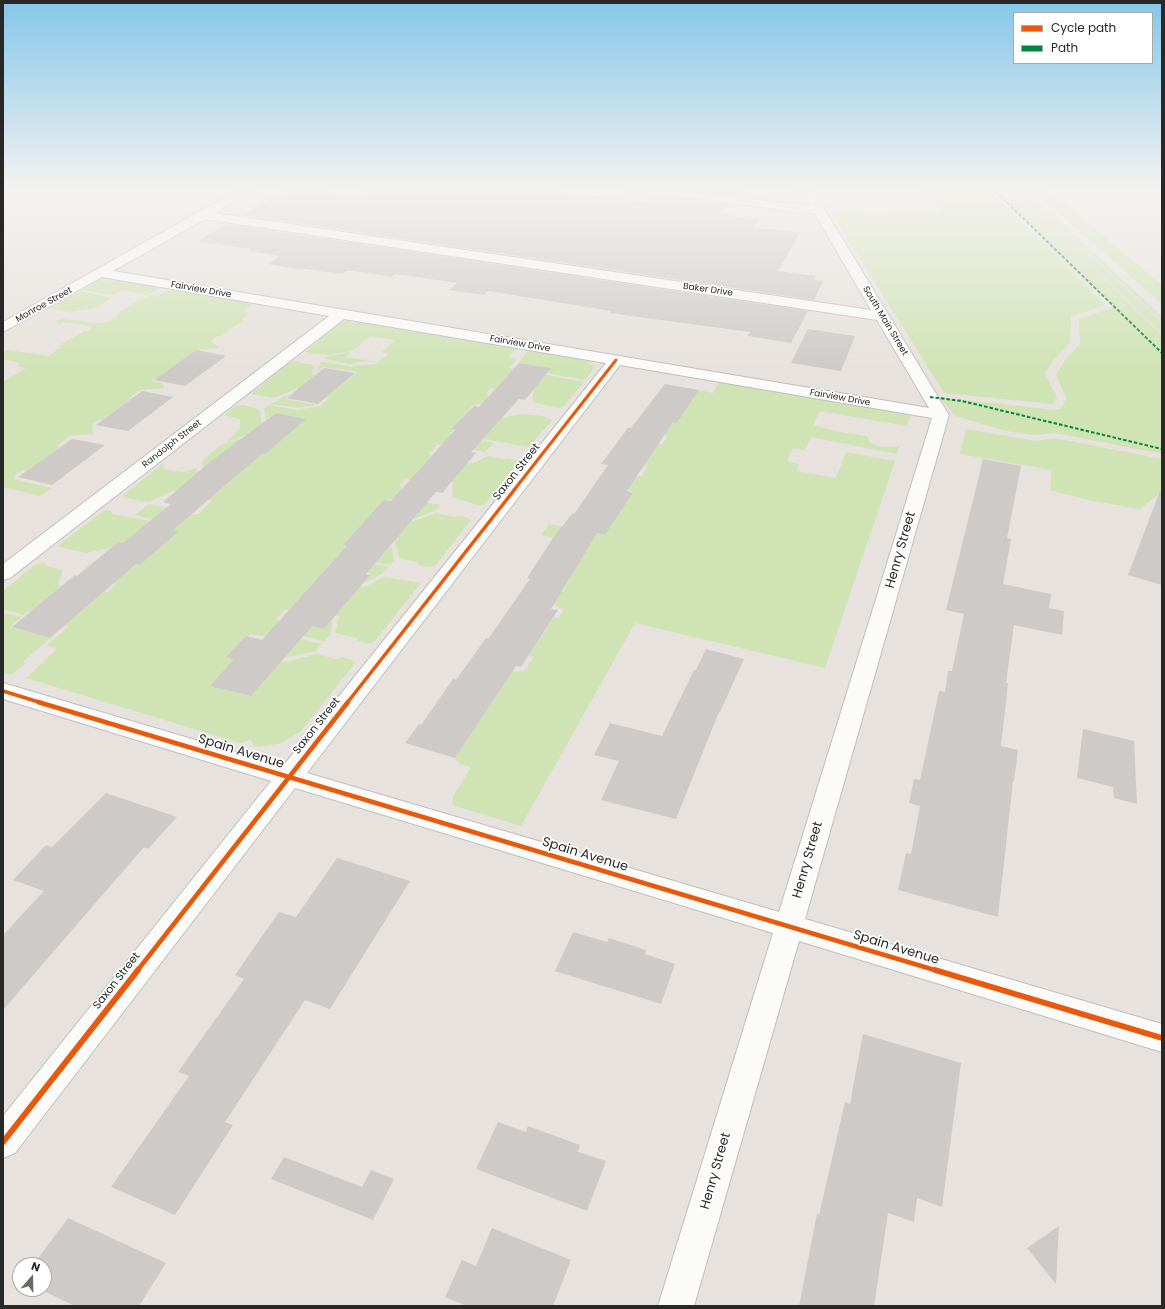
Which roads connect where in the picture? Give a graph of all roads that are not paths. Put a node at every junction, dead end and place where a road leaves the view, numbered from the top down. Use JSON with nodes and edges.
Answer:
{"nodes":[{"id":1,"x":144,"y":248,"type":"edge"},
{"id":2,"x":425,"y":248,"type":"edge"},
{"id":3,"x":841,"y":248,"type":"edge"},
{"id":4,"x":100,"y":273,"type":"junction"},
{"id":5,"x":341,"y":314,"type":"junction"},
{"id":6,"x":882,"y":316,"type":"junction"},
{"id":7,"x":3,"y":328,"type":"edge"},
{"id":8,"x":616,"y":360,"type":"junction"},
{"id":9,"x":941,"y":415,"type":"junction"},
{"id":10,"x":3,"y":574,"type":"edge"},
{"id":11,"x":3,"y":691,"type":"edge"},
{"id":12,"x":289,"y":777,"type":"junction"},
{"id":13,"x":788,"y":927,"type":"junction"},
{"id":14,"x":1162,"y":1038,"type":"edge"},
{"id":15,"x":3,"y":1142,"type":"edge"},
{"id":16,"x":676,"y":1306,"type":"edge"}],
"edges":[{"from":1,"to":4,"type":"street","name":"Monroe Street"},
{"from":2,"to":6,"type":"street","name":"Baker Drive"},
{"from":3,"to":6,"type":"street","name":"South Main Street"},
{"from":4,"to":5,"type":"street","name":"Fairview Drive"},
{"from":4,"to":7,"type":"street","name":"Monroe Street"},
{"from":5,"to":8,"type":"street","name":"Fairview Drive"},
{"from":5,"to":10,"type":"street","name":"Randolph Street"},
{"from":6,"to":9,"type":"street","name":"South Main Street"},
{"from":8,"to":9,"type":"street","name":"Fairview Drive"},
{"from":8,"to":12,"type":"street","name":"Saxon Street"},
{"from":9,"to":13,"type":"street","name":"Henry Street"},
{"from":11,"to":12,"type":"street","name":"Spain Avenue"},
{"from":12,"to":13,"type":"street","name":"Spain Avenue"},
{"from":12,"to":15,"type":"street","name":"Saxon Street"},
{"from":13,"to":14,"type":"street","name":"Spain Avenue"},
{"from":13,"to":16,"type":"street","name":"Henry Street"}]}
